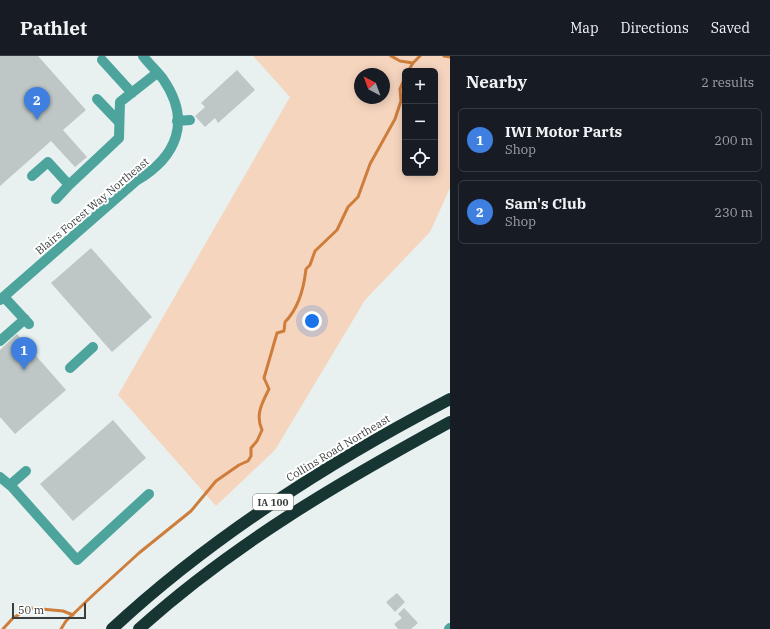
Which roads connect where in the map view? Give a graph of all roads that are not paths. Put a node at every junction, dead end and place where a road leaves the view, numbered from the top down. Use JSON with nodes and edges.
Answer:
{"nodes":[{"id":1,"x":143,"y":56,"type":"edge"},
{"id":2,"x":102,"y":60,"type":"dead end"},
{"id":3,"x":158,"y":73,"type":"junction"},
{"id":4,"x":132,"y":93,"type":"junction"},
{"id":5,"x":98,"y":99,"type":"dead end"},
{"id":6,"x":190,"y":120,"type":"dead end"},
{"id":7,"x":177,"y":121,"type":"junction"},
{"id":8,"x":119,"y":122,"type":"junction"},
{"id":9,"x":32,"y":176,"type":"dead end"},
{"id":10,"x":69,"y":185,"type":"junction"},
{"id":11,"x":56,"y":199,"type":"dead end"},
{"id":12,"x":2,"y":298,"type":"edge"},
{"id":13,"x":0,"y":341,"type":"edge"},
{"id":14,"x":93,"y":347,"type":"dead end"},
{"id":15,"x":70,"y":368,"type":"dead end"},
{"id":16,"x":450,"y":390,"type":"edge"},
{"id":17,"x":450,"y":399,"type":"edge"},
{"id":18,"x":450,"y":423,"type":"edge"},
{"id":19,"x":363,"y":448,"type":"junction"},
{"id":20,"x":26,"y":471,"type":"dead end"},
{"id":21,"x":0,"y":477,"type":"edge"},
{"id":22,"x":10,"y":485,"type":"junction"},
{"id":23,"x":149,"y":494,"type":"dead end"},
{"id":24,"x":112,"y":629,"type":"edge"},
{"id":25,"x":140,"y":629,"type":"edge"}],
"edges":[{"from":1,"to":3,"type":"street","name":"Blairs Forest Way Northeast"},
{"from":2,"to":4,"type":"street"},
{"from":3,"to":4,"type":"street"},
{"from":3,"to":7,"type":"street","name":"Blairs Forest Way Northeast"},
{"from":4,"to":8,"type":"street"},
{"from":5,"to":8,"type":"street"},
{"from":6,"to":7,"type":"street"},
{"from":7,"to":12,"type":"street","name":"Blairs Forest Way Northeast"},
{"from":8,"to":10,"type":"street"},
{"from":9,"to":10,"type":"street"},
{"from":10,"to":11,"type":"street"},
{"from":12,"to":13,"type":"street"},
{"from":14,"to":15,"type":"street"},
{"from":16,"to":19,"type":"highway"},
{"from":17,"to":19,"type":"highway","name":"Collins Road Northeast","number":"IA 100"},
{"from":18,"to":25,"type":"highway","number":"IA 100"},
{"from":19,"to":24,"type":"highway","name":"Collins Road Northeast","number":"IA 100"},
{"from":20,"to":22,"type":"street"},
{"from":21,"to":22,"type":"street"},
{"from":22,"to":23,"type":"street"}]}
